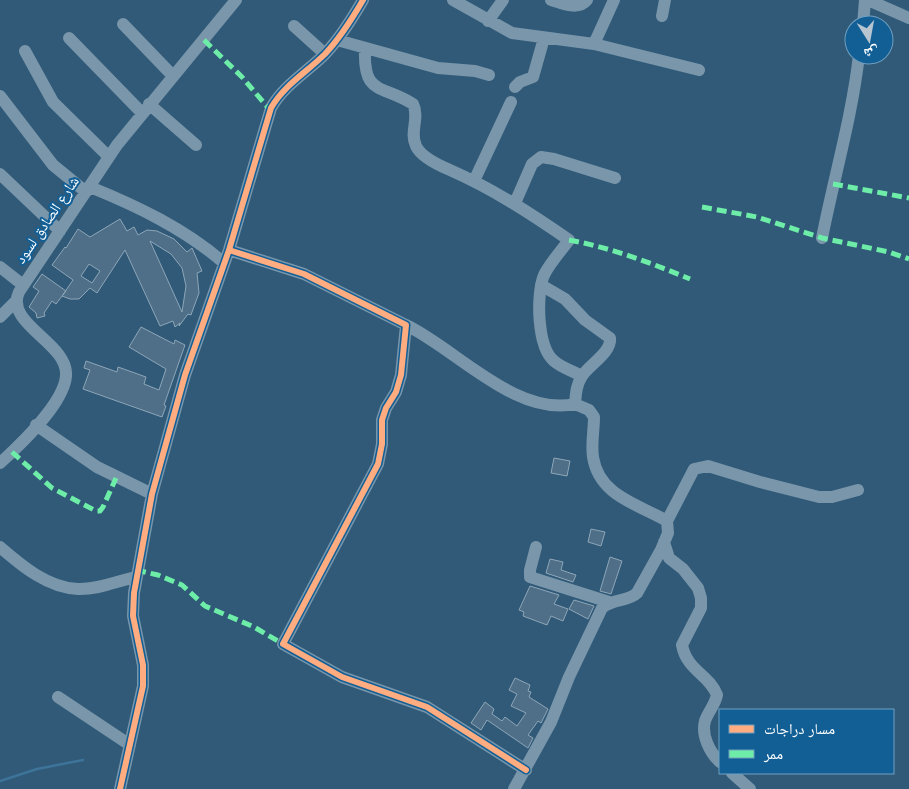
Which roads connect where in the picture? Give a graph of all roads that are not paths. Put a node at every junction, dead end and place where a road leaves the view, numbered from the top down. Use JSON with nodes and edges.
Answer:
{"nodes":[{"id":1,"x":236,"y":0,"type":"edge"},
{"id":2,"x":363,"y":0,"type":"edge"},
{"id":3,"x":453,"y":0,"type":"edge"},
{"id":4,"x":503,"y":0,"type":"edge"},
{"id":5,"x":551,"y":0,"type":"edge"},
{"id":6,"x":587,"y":0,"type":"edge"},
{"id":7,"x":614,"y":0,"type":"edge"},
{"id":8,"x":665,"y":0,"type":"edge"},
{"id":9,"x":867,"y":0,"type":"edge"},
{"id":10,"x":865,"y":15,"type":"edge"},
{"id":11,"x":662,"y":16,"type":"dead end"},
{"id":12,"x":909,"y":18,"type":"edge"},
{"id":13,"x":488,"y":21,"type":"junction"},
{"id":14,"x":123,"y":24,"type":"dead end"},
{"id":15,"x":294,"y":26,"type":"dead end"},
{"id":16,"x":69,"y":38,"type":"dead end"},
{"id":17,"x":544,"y":38,"type":"junction"},
{"id":18,"x":337,"y":40,"type":"junction"},
{"id":19,"x":594,"y":44,"type":"junction"},
{"id":20,"x":365,"y":48,"type":"junction"},
{"id":21,"x":25,"y":51,"type":"dead end"},
{"id":22,"x":325,"y":54,"type":"junction"},
{"id":23,"x":858,"y":65,"type":"edge"},
{"id":24,"x":698,"y":70,"type":"dead end"},
{"id":25,"x":489,"y":75,"type":"dead end"},
{"id":26,"x":173,"y":76,"type":"junction"},
{"id":27,"x":515,"y":88,"type":"dead end"},
{"id":28,"x":0,"y":96,"type":"edge"},
{"id":29,"x":511,"y":102,"type":"dead end"},
{"id":30,"x":146,"y":108,"type":"junction"},
{"id":31,"x":196,"y":145,"type":"dead end"},
{"id":32,"x":109,"y":157,"type":"junction"},
{"id":33,"x":0,"y":174,"type":"edge"},
{"id":34,"x":615,"y":178,"type":"dead end"},
{"id":35,"x":474,"y":180,"type":"junction"},
{"id":36,"x":88,"y":190,"type":"junction"},
{"id":37,"x":515,"y":203,"type":"junction"},
{"id":38,"x":60,"y":231,"type":"junction"},
{"id":39,"x":822,"y":238,"type":"dead end"},
{"id":40,"x":229,"y":250,"type":"junction"},
{"id":41,"x":224,"y":263,"type":"junction"},
{"id":42,"x":0,"y":267,"type":"edge"},
{"id":43,"x":23,"y":285,"type":"junction"},
{"id":44,"x":541,"y":285,"type":"junction"},
{"id":45,"x":16,"y":301,"type":"junction"},
{"id":46,"x":0,"y":317,"type":"edge"},
{"id":47,"x":406,"y":325,"type":"junction"},
{"id":48,"x":582,"y":376,"type":"junction"},
{"id":49,"x":575,"y":404,"type":"junction"},
{"id":50,"x":36,"y":425,"type":"junction"},
{"id":51,"x":0,"y":463,"type":"edge"},
{"id":52,"x":858,"y":490,"type":"dead end"},
{"id":53,"x":152,"y":494,"type":"junction"},
{"id":54,"x":667,"y":521,"type":"junction"},
{"id":55,"x":664,"y":542,"type":"junction"},
{"id":56,"x":0,"y":547,"type":"edge"},
{"id":57,"x":536,"y":547,"type":"dead end"},
{"id":58,"x":136,"y":577,"type":"junction"},
{"id":59,"x":609,"y":602,"type":"junction"},
{"id":60,"x":58,"y":697,"type":"dead end"},
{"id":61,"x":130,"y":745,"type":"junction"},
{"id":62,"x":719,"y":760,"type":"edge"},
{"id":63,"x":526,"y":770,"type":"junction"},
{"id":64,"x":733,"y":774,"type":"edge"},
{"id":65,"x":120,"y":789,"type":"edge"},
{"id":66,"x":514,"y":789,"type":"edge"},
{"id":67,"x":750,"y":789,"type":"edge"}],
"edges":[{"from":1,"to":26,"type":"street","name":"شارع الصادق لسود"},
{"from":2,"to":18,"type":"street"},
{"from":3,"to":13,"type":"street"},
{"from":4,"to":13,"type":"street"},
{"from":5,"to":6,"type":"street"},
{"from":7,"to":19,"type":"street"},
{"from":8,"to":11,"type":"street"},
{"from":9,"to":10,"type":"street"},
{"from":9,"to":12,"type":"street"},
{"from":13,"to":17,"type":"street"},
{"from":14,"to":26,"type":"street"},
{"from":15,"to":22,"type":"street"},
{"from":16,"to":30,"type":"street"},
{"from":17,"to":19,"type":"street"},
{"from":17,"to":27,"type":"street"},
{"from":18,"to":20,"type":"street"},
{"from":18,"to":22,"type":"street"},
{"from":19,"to":24,"type":"street"},
{"from":20,"to":25,"type":"street"},
{"from":20,"to":35,"type":"street"},
{"from":21,"to":32,"type":"street"},
{"from":22,"to":40,"type":"street"},
{"from":23,"to":39,"type":"street"},
{"from":26,"to":30,"type":"street","name":"شارع الصادق لسود"},
{"from":28,"to":36,"type":"street"},
{"from":29,"to":35,"type":"street"},
{"from":30,"to":31,"type":"street"},
{"from":30,"to":32,"type":"street","name":"شارع الصادق لسود"},
{"from":32,"to":36,"type":"street","name":"شارع الصادق لسود"},
{"from":33,"to":38,"type":"street"},
{"from":34,"to":37,"type":"street"},
{"from":35,"to":37,"type":"street"},
{"from":36,"to":38,"type":"street","name":"شارع الصادق لسود"},
{"from":36,"to":41,"type":"street"},
{"from":37,"to":44,"type":"street"},
{"from":38,"to":43,"type":"street","name":"شارع الصادق لسود"},
{"from":40,"to":41,"type":"street"},
{"from":40,"to":47,"type":"street"},
{"from":41,"to":53,"type":"street"},
{"from":42,"to":43,"type":"street"},
{"from":43,"to":45,"type":"street","name":"شارع الصادق لسود"},
{"from":44,"to":48,"type":"street"},
{"from":44,"to":48,"type":"street"},
{"from":45,"to":46,"type":"street"},
{"from":45,"to":50,"type":"street"},
{"from":47,"to":49,"type":"street"},
{"from":47,"to":63,"type":"street"},
{"from":48,"to":49,"type":"street"},
{"from":49,"to":54,"type":"street"},
{"from":50,"to":51,"type":"street"},
{"from":50,"to":53,"type":"street"},
{"from":52,"to":54,"type":"street"},
{"from":53,"to":58,"type":"street"},
{"from":54,"to":55,"type":"street"},
{"from":55,"to":59,"type":"street"},
{"from":55,"to":62,"type":"street"},
{"from":56,"to":58,"type":"street"},
{"from":57,"to":59,"type":"street"},
{"from":58,"to":61,"type":"street"},
{"from":59,"to":63,"type":"street"},
{"from":60,"to":61,"type":"street"},
{"from":61,"to":65,"type":"street"},
{"from":63,"to":66,"type":"street"},
{"from":64,"to":67,"type":"street"}]}
